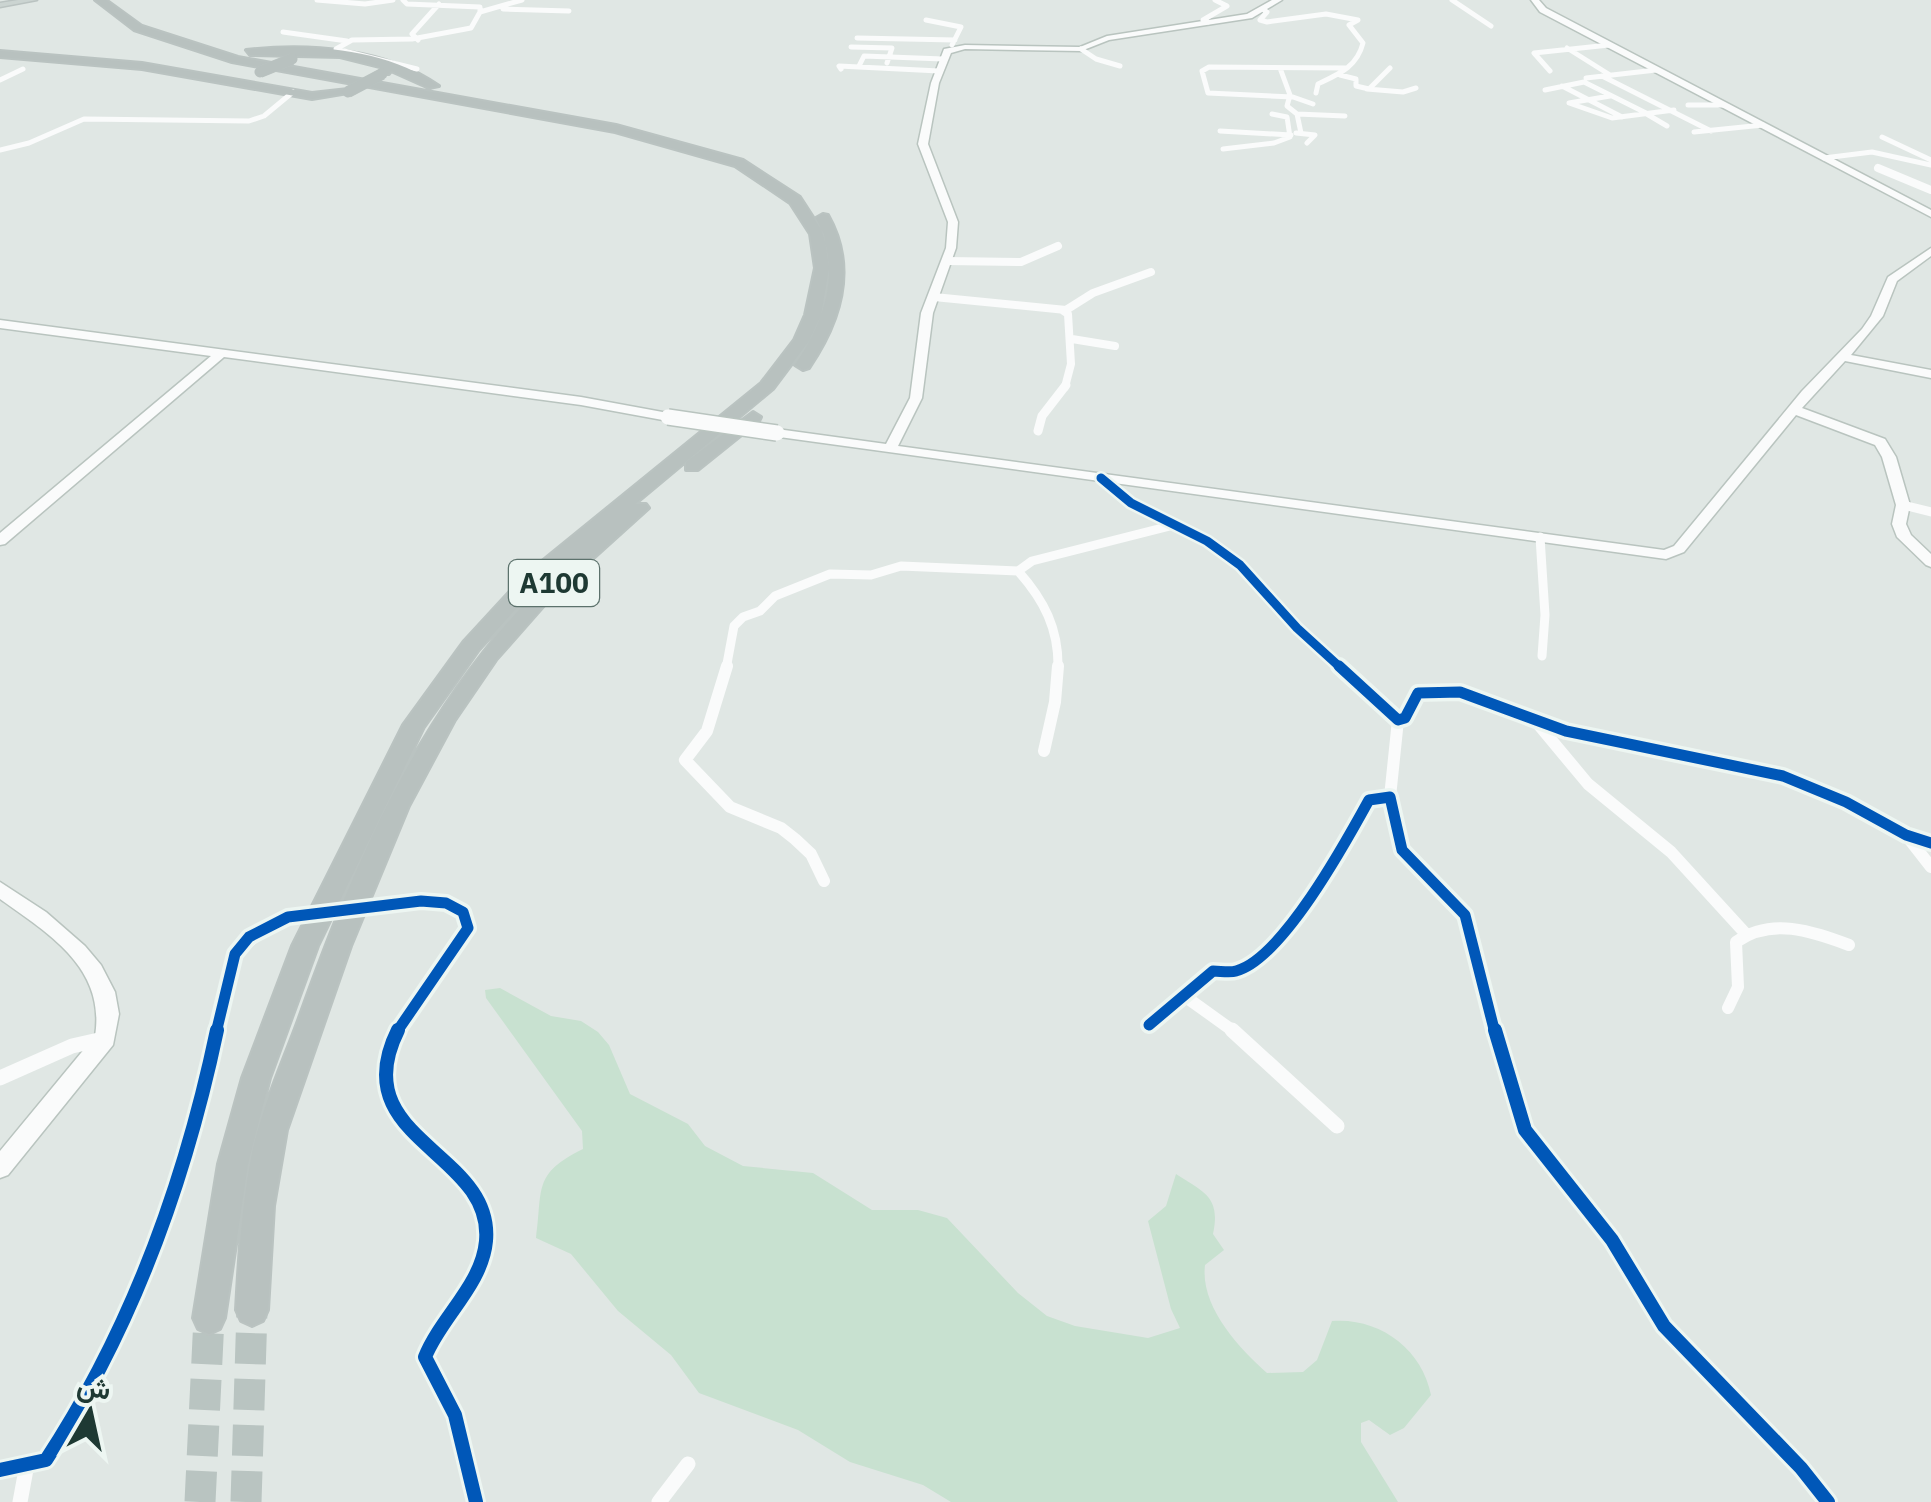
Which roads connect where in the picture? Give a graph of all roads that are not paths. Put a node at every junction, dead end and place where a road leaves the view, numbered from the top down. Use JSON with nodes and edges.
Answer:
{"nodes":[{"id":1,"x":31,"y":0,"type":"edge"},
{"id":2,"x":114,"y":0,"type":"edge"},
{"id":3,"x":317,"y":0,"type":"edge"},
{"id":4,"x":390,"y":0,"type":"edge"},
{"id":5,"x":403,"y":0,"type":"edge"},
{"id":6,"x":522,"y":0,"type":"edge"},
{"id":7,"x":1215,"y":0,"type":"edge"},
{"id":8,"x":1278,"y":0,"type":"edge"},
{"id":9,"x":1452,"y":0,"type":"edge"},
{"id":10,"x":1536,"y":0,"type":"edge"},
{"id":11,"x":100,"y":1,"type":"edge"},
{"id":12,"x":440,"y":3,"type":"edge"},
{"id":13,"x":0,"y":4,"type":"edge"},
{"id":14,"x":494,"y":8,"type":"junction"},
{"id":15,"x":1264,"y":10,"type":"junction"},
{"id":16,"x":127,"y":11,"type":"junction"},
{"id":17,"x":569,"y":11,"type":"dead end"},
{"id":18,"x":480,"y":12,"type":"junction"},
{"id":19,"x":926,"y":20,"type":"dead end"},
{"id":20,"x":1208,"y":22,"type":"junction"},
{"id":21,"x":1492,"y":26,"type":"dead end"},
{"id":22,"x":138,"y":28,"type":"junction"},
{"id":23,"x":418,"y":29,"type":"junction"},
{"id":24,"x":283,"y":32,"type":"dead end"},
{"id":25,"x":857,"y":38,"type":"dead end"},
{"id":26,"x":395,"y":39,"type":"junction"},
{"id":27,"x":418,"y":39,"type":"junction"},
{"id":28,"x":347,"y":40,"type":"junction"},
{"id":29,"x":146,"y":44,"type":"dead end"},
{"id":30,"x":1608,"y":45,"type":"junction"},
{"id":31,"x":1534,"y":46,"type":"dead end"},
{"id":32,"x":851,"y":47,"type":"dead end"},
{"id":33,"x":1081,"y":48,"type":"junction"},
{"id":34,"x":1567,"y":48,"type":"junction"},
{"id":35,"x":950,"y":49,"type":"junction"},
{"id":36,"x":132,"y":50,"type":"dead end"},
{"id":37,"x":331,"y":51,"type":"junction"},
{"id":38,"x":1545,"y":51,"type":"junction"},
{"id":39,"x":0,"y":54,"type":"edge"},
{"id":40,"x":888,"y":57,"type":"junction"},
{"id":41,"x":858,"y":66,"type":"junction"},
{"id":42,"x":1120,"y":66,"type":"dead end"},
{"id":43,"x":381,"y":68,"type":"junction"},
{"id":44,"x":417,"y":68,"type":"dead end"},
{"id":45,"x":842,"y":68,"type":"dead end"},
{"id":46,"x":886,"y":68,"type":"junction"},
{"id":47,"x":1280,"y":68,"type":"junction"},
{"id":48,"x":1347,"y":68,"type":"junction"},
{"id":49,"x":1390,"y":68,"type":"dead end"},
{"id":50,"x":23,"y":69,"type":"dead end"},
{"id":51,"x":1656,"y":70,"type":"junction"},
{"id":52,"x":939,"y":71,"type":"junction"},
{"id":53,"x":1550,"y":71,"type":"dead end"},
{"id":54,"x":260,"y":72,"type":"junction"},
{"id":55,"x":192,"y":74,"type":"junction"},
{"id":56,"x":1340,"y":75,"type":"junction"},
{"id":57,"x":1606,"y":76,"type":"junction"},
{"id":58,"x":1586,"y":78,"type":"dead end"},
{"id":59,"x":0,"y":80,"type":"edge"},
{"id":60,"x":1562,"y":86,"type":"junction"},
{"id":61,"x":271,"y":88,"type":"junction"},
{"id":62,"x":1416,"y":88,"type":"dead end"},
{"id":63,"x":1368,"y":89,"type":"junction"},
{"id":64,"x":1545,"y":90,"type":"dead end"},
{"id":65,"x":293,"y":92,"type":"junction"},
{"id":66,"x":1316,"y":94,"type":"dead end"},
{"id":67,"x":312,"y":96,"type":"junction"},
{"id":68,"x":1288,"y":96,"type":"junction"},
{"id":69,"x":1610,"y":96,"type":"junction"},
{"id":70,"x":1585,"y":99,"type":"junction"},
{"id":71,"x":1313,"y":104,"type":"dead end"},
{"id":72,"x":1688,"y":104,"type":"dead end"},
{"id":73,"x":1724,"y":105,"type":"junction"},
{"id":74,"x":538,"y":109,"type":"junction"},
{"id":75,"x":1674,"y":110,"type":"junction"},
{"id":76,"x":1646,"y":113,"type":"junction"},
{"id":77,"x":1272,"y":114,"type":"dead end"},
{"id":78,"x":1297,"y":114,"type":"junction"},
{"id":79,"x":1345,"y":116,"type":"dead end"},
{"id":80,"x":1622,"y":117,"type":"junction"},
{"id":81,"x":564,"y":120,"type":"junction"},
{"id":82,"x":1763,"y":125,"type":"junction"},
{"id":83,"x":1668,"y":126,"type":"dead end"},
{"id":84,"x":1711,"y":130,"type":"junction"},
{"id":85,"x":1220,"y":131,"type":"dead end"},
{"id":86,"x":1694,"y":132,"type":"dead end"},
{"id":87,"x":1295,"y":134,"type":"junction"},
{"id":88,"x":1882,"y":137,"type":"dead end"},
{"id":89,"x":1307,"y":143,"type":"dead end"},
{"id":90,"x":1222,"y":149,"type":"dead end"},
{"id":91,"x":0,"y":150,"type":"edge"},
{"id":92,"x":1824,"y":158,"type":"junction"},
{"id":93,"x":1931,"y":163,"type":"edge"},
{"id":94,"x":1878,"y":168,"type":"dead end"},
{"id":95,"x":1916,"y":187,"type":"junction"},
{"id":96,"x":1931,"y":190,"type":"edge"},
{"id":97,"x":1887,"y":191,"type":"junction"},
{"id":98,"x":1931,"y":214,"type":"edge"},
{"id":99,"x":1058,"y":246,"type":"dead end"},
{"id":100,"x":1931,"y":252,"type":"edge"},
{"id":101,"x":946,"y":261,"type":"junction"},
{"id":102,"x":1151,"y":272,"type":"dead end"},
{"id":103,"x":934,"y":297,"type":"junction"},
{"id":104,"x":1062,"y":310,"type":"junction"},
{"id":105,"x":0,"y":324,"type":"edge"},
{"id":106,"x":1072,"y":339,"type":"junction"},
{"id":107,"x":1115,"y":346,"type":"dead end"},
{"id":108,"x":222,"y":353,"type":"junction"},
{"id":109,"x":1842,"y":357,"type":"junction"},
{"id":110,"x":1931,"y":374,"type":"edge"},
{"id":111,"x":1794,"y":410,"type":"junction"},
{"id":112,"x":1038,"y":431,"type":"dead end"},
{"id":113,"x":890,"y":447,"type":"junction"},
{"id":114,"x":1101,"y":478,"type":"junction"},
{"id":115,"x":1902,"y":505,"type":"junction"},
{"id":116,"x":1931,"y":512,"type":"edge"},
{"id":117,"x":1174,"y":525,"type":"junction"},
{"id":118,"x":1540,"y":537,"type":"junction"},
{"id":119,"x":0,"y":541,"type":"edge"},
{"id":120,"x":1931,"y":562,"type":"edge"},
{"id":121,"x":1018,"y":571,"type":"junction"},
{"id":122,"x":1542,"y":656,"type":"dead end"},
{"id":123,"x":1398,"y":720,"type":"junction"},
{"id":124,"x":1537,"y":722,"type":"junction"},
{"id":125,"x":1044,"y":751,"type":"dead end"},
{"id":126,"x":1390,"y":798,"type":"junction"},
{"id":127,"x":1906,"y":835,"type":"junction"},
{"id":128,"x":1931,"y":843,"type":"edge"},
{"id":129,"x":1931,"y":867,"type":"edge"},
{"id":130,"x":824,"y":881,"type":"dead end"},
{"id":131,"x":0,"y":889,"type":"edge"},
{"id":132,"x":421,"y":901,"type":"tunnel mouth"},
{"id":133,"x":288,"y":917,"type":"tunnel mouth"},
{"id":134,"x":1745,"y":934,"type":"junction"},
{"id":135,"x":1850,"y":945,"type":"dead end"},
{"id":136,"x":1183,"y":995,"type":"junction"},
{"id":137,"x":1728,"y":1008,"type":"dead end"},
{"id":138,"x":1150,"y":1024,"type":"dead end"},
{"id":139,"x":105,"y":1039,"type":"junction"},
{"id":140,"x":0,"y":1078,"type":"edge"},
{"id":141,"x":1337,"y":1126,"type":"dead end"},
{"id":142,"x":0,"y":1168,"type":"edge"},
{"id":143,"x":252,"y":1310,"type":"tunnel mouth"},
{"id":144,"x":209,"y":1318,"type":"tunnel mouth"},
{"id":145,"x":27,"y":1464,"type":"junction"},
{"id":146,"x":688,"y":1464,"type":"dead end"},
{"id":147,"x":0,"y":1470,"type":"edge"},
{"id":148,"x":20,"y":1502,"type":"edge"},
{"id":149,"x":476,"y":1502,"type":"edge"},
{"id":150,"x":659,"y":1502,"type":"edge"},
{"id":151,"x":1828,"y":1502,"type":"edge"}],
"edges":[{"from":1,"to":13,"type":"main road"},
{"from":2,"to":16,"type":"highway","name":"A100","number":"A100"},
{"from":3,"to":4,"type":"street"},
{"from":5,"to":12,"type":"street"},
{"from":6,"to":14,"type":"street"},
{"from":7,"to":20,"type":"street"},
{"from":8,"to":15,"type":"street"},
{"from":9,"to":21,"type":"street"},
{"from":10,"to":30,"type":"street"},
{"from":11,"to":22,"type":"highway","name":"A100","number":"A100"},
{"from":12,"to":18,"type":"street"},
{"from":12,"to":23,"type":"street"},
{"from":14,"to":17,"type":"street"},
{"from":14,"to":18,"type":"street"},
{"from":15,"to":20,"type":"street"},
{"from":15,"to":48,"type":"street"},
{"from":16,"to":37,"type":"highway"},
{"from":16,"to":74,"type":"highway","name":"A100","number":"A100"},
{"from":18,"to":27,"type":"street"},
{"from":19,"to":35,"type":"street"},
{"from":20,"to":33,"type":"street"},
{"from":22,"to":29,"type":"highway"},
{"from":22,"to":81,"type":"highway","name":"A100","number":"A100"},
{"from":23,"to":26,"type":"street"},
{"from":23,"to":27,"type":"street"},
{"from":24,"to":28,"type":"street"},
{"from":25,"to":35,"type":"street"},
{"from":26,"to":27,"type":"street"},
{"from":26,"to":28,"type":"street"},
{"from":28,"to":37,"type":"street"},
{"from":30,"to":34,"type":"street"},
{"from":30,"to":51,"type":"street"},
{"from":31,"to":38,"type":"street"},
{"from":32,"to":40,"type":"street"},
{"from":33,"to":35,"type":"street"},
{"from":33,"to":42,"type":"street"},
{"from":34,"to":38,"type":"street"},
{"from":34,"to":57,"type":"street"},
{"from":35,"to":40,"type":"street"},
{"from":35,"to":52,"type":"street"},
{"from":36,"to":39,"type":"highway"},
{"from":37,"to":43,"type":"highway"},
{"from":37,"to":44,"type":"street"},
{"from":37,"to":54,"type":"highway","bridge":true},
{"from":38,"to":53,"type":"street"},
{"from":39,"to":55,"type":"highway"},
{"from":40,"to":41,"type":"street"},
{"from":40,"to":46,"type":"street"},
{"from":41,"to":45,"type":"street"},
{"from":41,"to":46,"type":"street"},
{"from":43,"to":67,"type":"highway","bridge":true},
{"from":43,"to":74,"type":"highway"},
{"from":46,"to":52,"type":"street"},
{"from":47,"to":48,"type":"street"},
{"from":47,"to":68,"type":"street"},
{"from":47,"to":68,"type":"street"},
{"from":48,"to":56,"type":"street"},
{"from":49,"to":63,"type":"street"},
{"from":50,"to":59,"type":"street"},
{"from":51,"to":57,"type":"street"},
{"from":51,"to":73,"type":"street"},
{"from":52,"to":101,"type":"street"},
{"from":54,"to":55,"type":"highway"},
{"from":54,"to":61,"type":"highway"},
{"from":55,"to":61,"type":"highway"},
{"from":56,"to":63,"type":"street"},
{"from":56,"to":66,"type":"street"},
{"from":57,"to":58,"type":"street"},
{"from":57,"to":75,"type":"street"},
{"from":60,"to":64,"type":"street"},
{"from":60,"to":69,"type":"street"},
{"from":60,"to":70,"type":"street"},
{"from":61,"to":65,"type":"highway"},
{"from":62,"to":63,"type":"street"},
{"from":65,"to":67,"type":"highway"},
{"from":65,"to":91,"type":"street"},
{"from":67,"to":81,"type":"highway"},
{"from":68,"to":71,"type":"street"},
{"from":68,"to":78,"type":"street"},
{"from":69,"to":70,"type":"street"},
{"from":69,"to":76,"type":"street"},
{"from":70,"to":80,"type":"street"},
{"from":70,"to":80,"type":"street"},
{"from":72,"to":73,"type":"street"},
{"from":73,"to":82,"type":"street"},
{"from":74,"to":143,"type":"highway","name":"A100","number":"A100"},
{"from":75,"to":76,"type":"street"},
{"from":75,"to":84,"type":"street"},
{"from":76,"to":80,"type":"street"},
{"from":76,"to":83,"type":"street"},
{"from":77,"to":87,"type":"street"},
{"from":78,"to":79,"type":"street"},
{"from":78,"to":87,"type":"street"},
{"from":81,"to":144,"type":"highway","name":"A100","number":"A100"},
{"from":82,"to":84,"type":"street"},
{"from":82,"to":92,"type":"street"},
{"from":84,"to":86,"type":"street"},
{"from":85,"to":87,"type":"street"},
{"from":87,"to":89,"type":"street"},
{"from":87,"to":90,"type":"street"},
{"from":88,"to":93,"type":"street"},
{"from":92,"to":93,"type":"street"},
{"from":92,"to":97,"type":"street"},
{"from":94,"to":95,"type":"street"},
{"from":95,"to":96,"type":"street"},
{"from":95,"to":97,"type":"street"},
{"from":97,"to":98,"type":"street"},
{"from":99,"to":101,"type":"street"},
{"from":100,"to":109,"type":"street"},
{"from":101,"to":103,"type":"street"},
{"from":102,"to":104,"type":"street"},
{"from":103,"to":104,"type":"street"},
{"from":103,"to":113,"type":"street"},
{"from":104,"to":106,"type":"street"},
{"from":105,"to":108,"type":"street"},
{"from":106,"to":107,"type":"street"},
{"from":106,"to":112,"type":"street"},
{"from":108,"to":113,"type":"street","bridge":true},
{"from":108,"to":119,"type":"street"},
{"from":109,"to":110,"type":"street"},
{"from":109,"to":111,"type":"street"},
{"from":111,"to":115,"type":"street"},
{"from":111,"to":118,"type":"street"},
{"from":113,"to":114,"type":"street"},
{"from":114,"to":117,"type":"street"},
{"from":114,"to":118,"type":"street"},
{"from":115,"to":116,"type":"street"},
{"from":115,"to":120,"type":"street"},
{"from":117,"to":121,"type":"street"},
{"from":117,"to":123,"type":"street"},
{"from":118,"to":122,"type":"street"},
{"from":121,"to":125,"type":"street"},
{"from":121,"to":130,"type":"street"},
{"from":123,"to":124,"type":"street"},
{"from":123,"to":126,"type":"street"},
{"from":124,"to":127,"type":"street"},
{"from":124,"to":134,"type":"street"},
{"from":126,"to":136,"type":"street"},
{"from":126,"to":151,"type":"street"},
{"from":127,"to":128,"type":"street"},
{"from":127,"to":129,"type":"street"},
{"from":131,"to":139,"type":"street"},
{"from":132,"to":149,"type":"street"},
{"from":133,"to":145,"type":"street"},
{"from":134,"to":135,"type":"street"},
{"from":134,"to":137,"type":"street"},
{"from":136,"to":138,"type":"street"},
{"from":136,"to":141,"type":"street"},
{"from":139,"to":140,"type":"street"},
{"from":139,"to":142,"type":"street"},
{"from":145,"to":147,"type":"street"},
{"from":145,"to":148,"type":"street"},
{"from":146,"to":150,"type":"street"}]}
